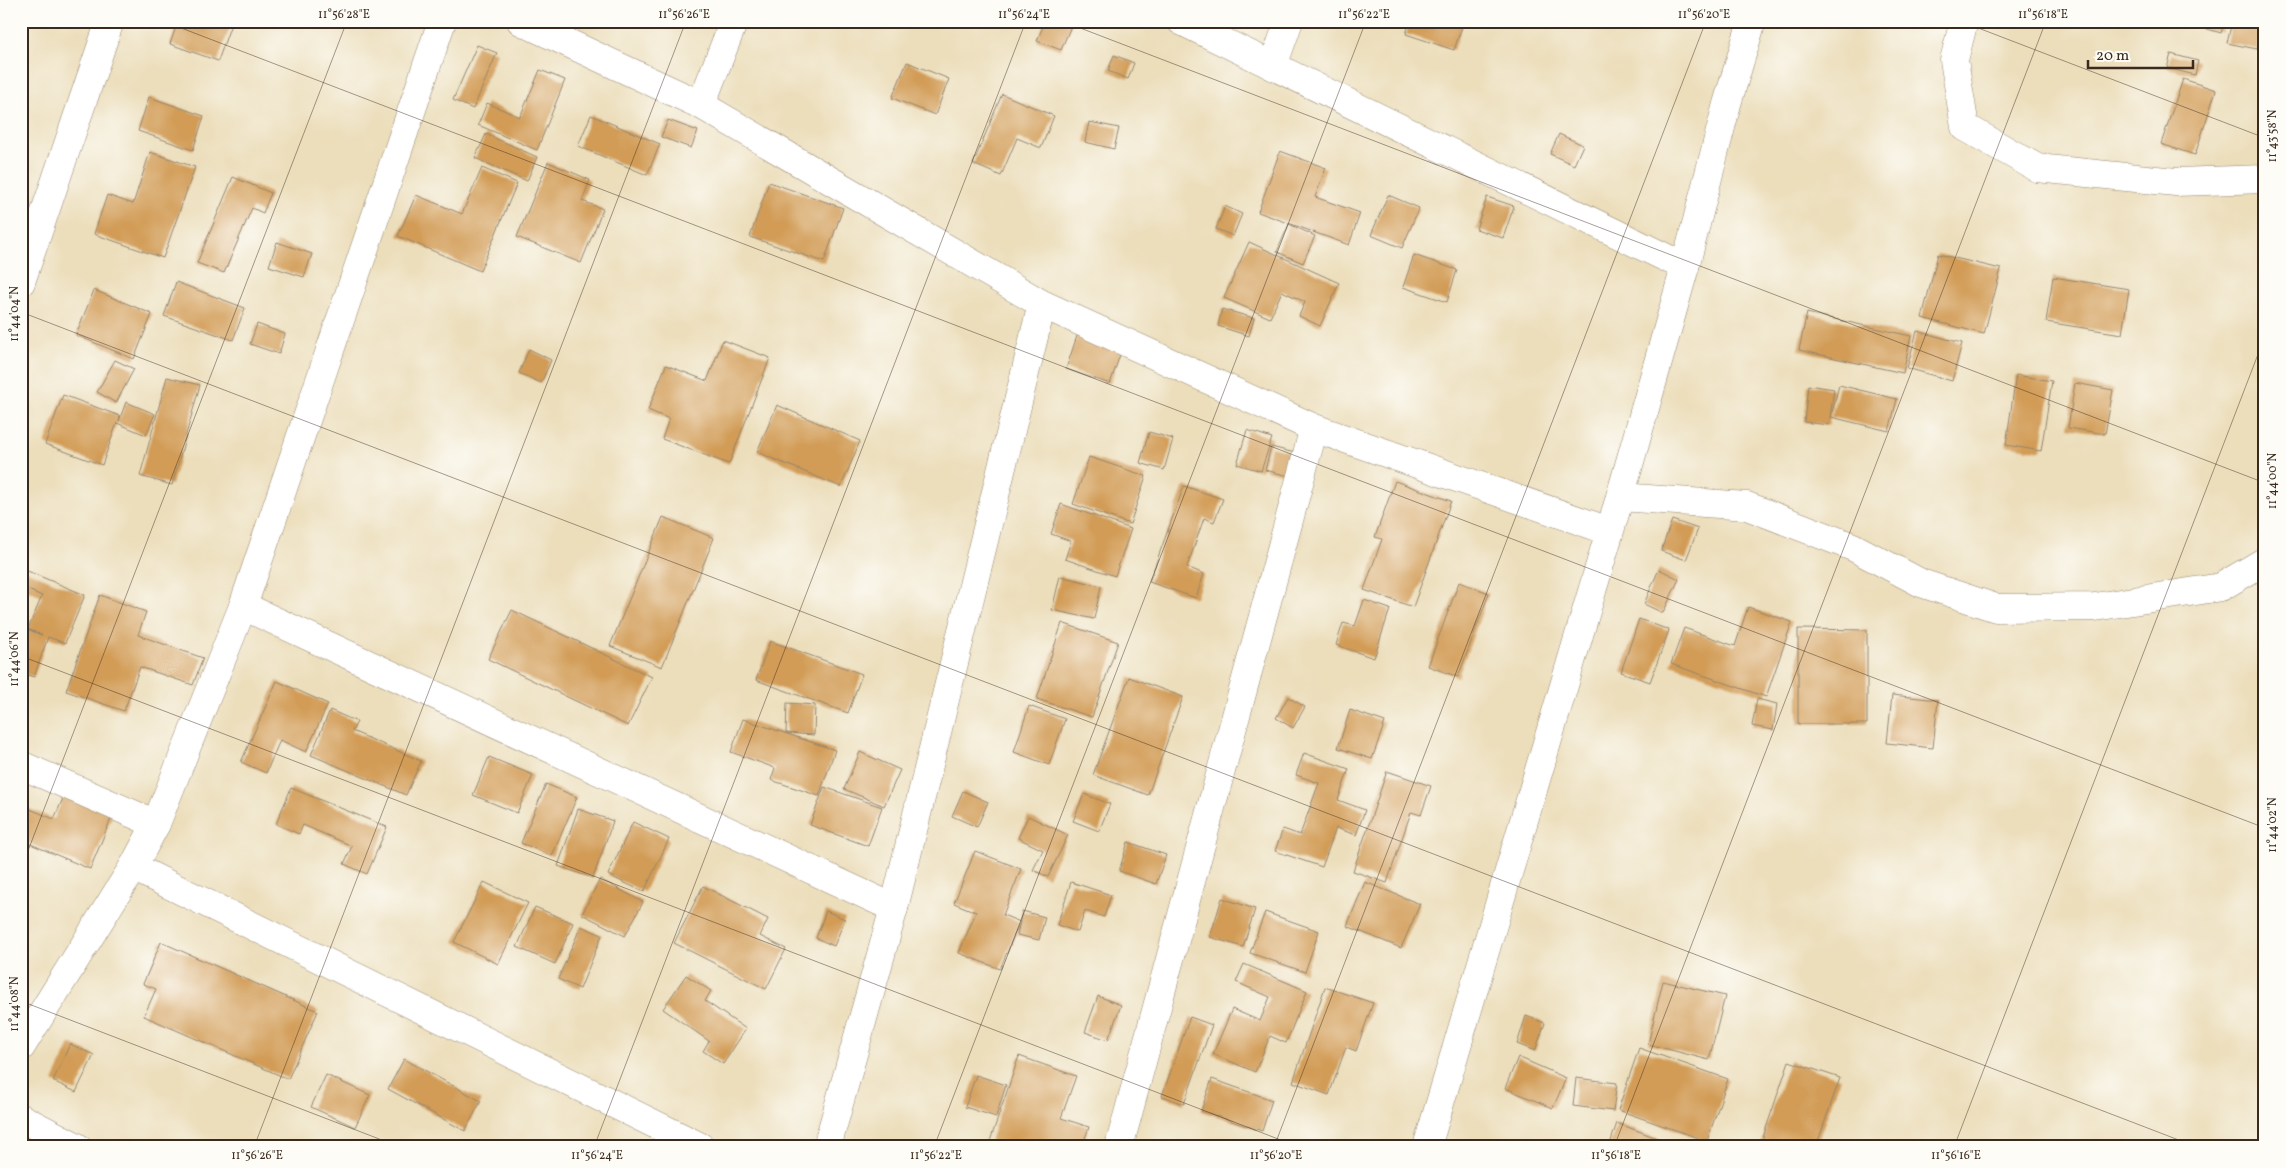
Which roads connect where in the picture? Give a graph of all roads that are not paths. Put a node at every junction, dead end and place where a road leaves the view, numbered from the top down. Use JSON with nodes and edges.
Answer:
{"nodes":[{"id":1,"x":110,"y":21,"type":"edge"},
{"id":2,"x":442,"y":21,"type":"edge"},
{"id":3,"x":521,"y":21,"type":"edge"},
{"id":4,"x":734,"y":21,"type":"edge"},
{"id":5,"x":1181,"y":21,"type":"edge"},
{"id":6,"x":1289,"y":21,"type":"edge"},
{"id":7,"x":1752,"y":21,"type":"edge"},
{"id":8,"x":1964,"y":21,"type":"edge"},
{"id":9,"x":1273,"y":66,"type":"junction"},
{"id":10,"x":701,"y":105,"type":"junction"},
{"id":11,"x":2265,"y":179,"type":"edge"},
{"id":12,"x":1686,"y":267,"type":"junction"},
{"id":13,"x":21,"y":282,"type":"edge"},
{"id":14,"x":1042,"y":304,"type":"junction"},
{"id":15,"x":1314,"y":428,"type":"junction"},
{"id":16,"x":1620,"y":497,"type":"junction"},
{"id":17,"x":1609,"y":531,"type":"junction"},
{"id":18,"x":2265,"y":561,"type":"edge"},
{"id":19,"x":243,"y":606,"type":"junction"},
{"id":20,"x":21,"y":765,"type":"edge"},
{"id":21,"x":156,"y":824,"type":"junction"},
{"id":22,"x":132,"y":867,"type":"junction"},
{"id":23,"x":894,"y":908,"type":"junction"},
{"id":24,"x":21,"y":1047,"type":"edge"},
{"id":25,"x":21,"y":1118,"type":"edge"},
{"id":26,"x":78,"y":1147,"type":"edge"},
{"id":27,"x":701,"y":1147,"type":"edge"},
{"id":28,"x":827,"y":1147,"type":"edge"},
{"id":29,"x":1119,"y":1147,"type":"edge"},
{"id":30,"x":1427,"y":1147,"type":"edge"}],
"edges":[{"from":1,"to":13,"type":"street"},
{"from":2,"to":19,"type":"street"},
{"from":3,"to":10,"type":"street"},
{"from":4,"to":10,"type":"street"},
{"from":5,"to":9,"type":"street"},
{"from":6,"to":9,"type":"street"},
{"from":7,"to":12,"type":"street"},
{"from":8,"to":11,"type":"street"},
{"from":9,"to":12,"type":"street"},
{"from":10,"to":14,"type":"street"},
{"from":12,"to":16,"type":"street"},
{"from":14,"to":15,"type":"street"},
{"from":14,"to":23,"type":"street"},
{"from":15,"to":17,"type":"street"},
{"from":15,"to":29,"type":"street"},
{"from":16,"to":17,"type":"street"},
{"from":16,"to":18,"type":"street"},
{"from":17,"to":30,"type":"street"},
{"from":19,"to":21,"type":"street"},
{"from":19,"to":23,"type":"street"},
{"from":20,"to":21,"type":"street"},
{"from":21,"to":22,"type":"street"},
{"from":22,"to":24,"type":"street"},
{"from":22,"to":27,"type":"street"},
{"from":23,"to":28,"type":"street"},
{"from":25,"to":26,"type":"street"}]}
